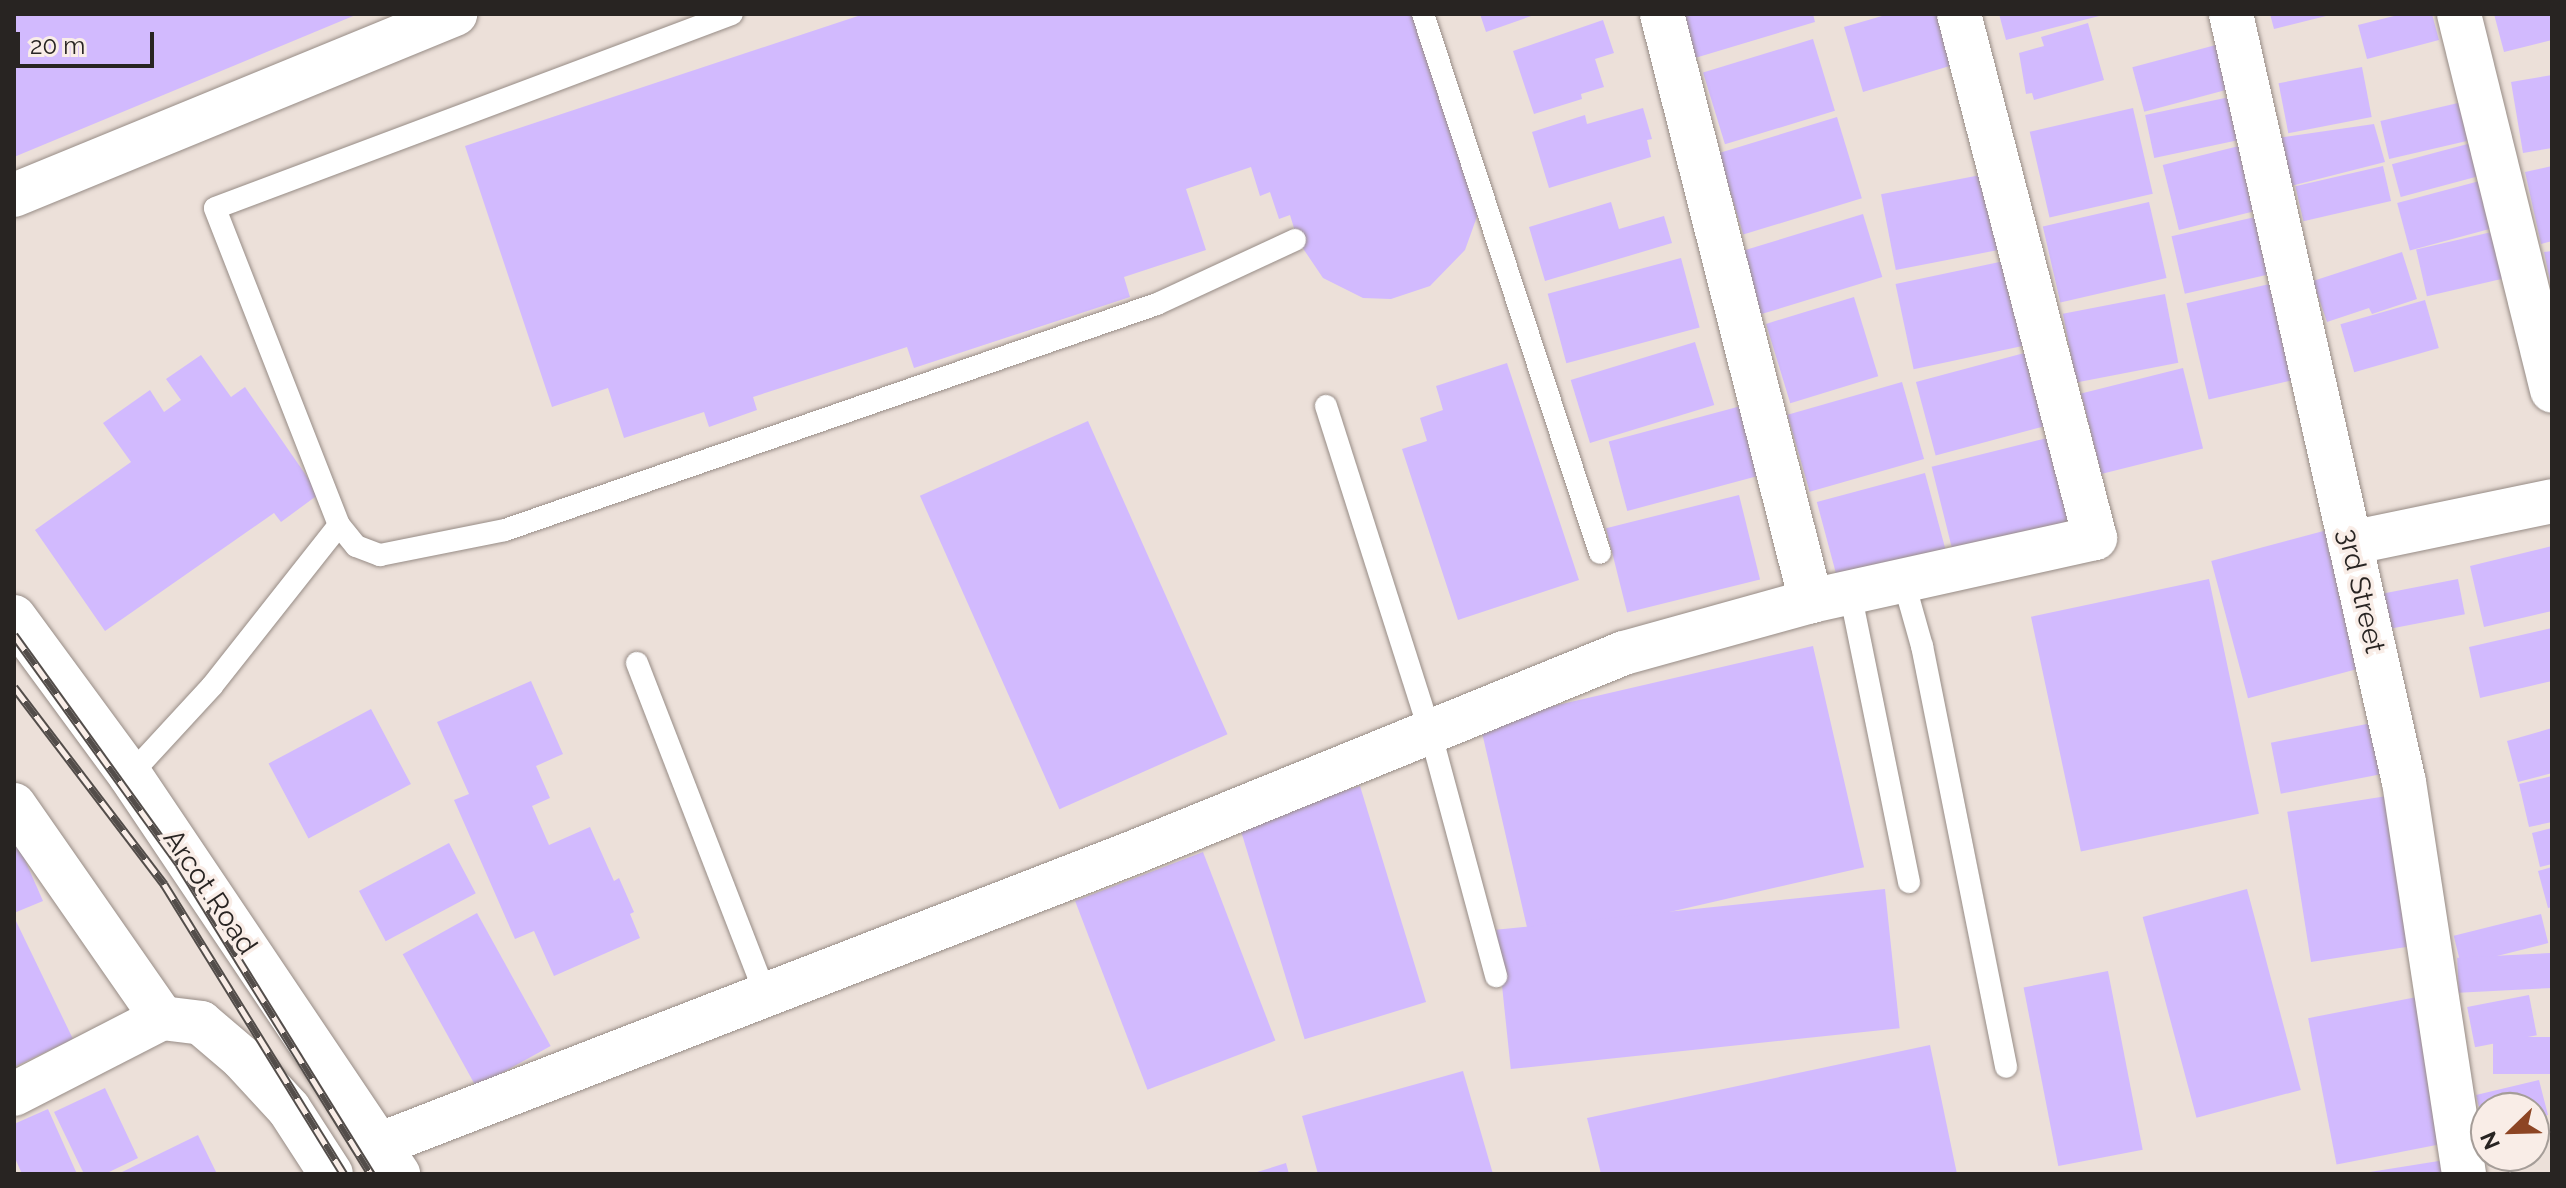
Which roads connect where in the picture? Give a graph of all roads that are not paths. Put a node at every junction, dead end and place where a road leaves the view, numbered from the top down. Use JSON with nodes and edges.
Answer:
{"nodes":[{"id":1,"x":455,"y":14,"type":"edge"},
{"id":2,"x":732,"y":14,"type":"edge"},
{"id":3,"x":1423,"y":14,"type":"edge"},
{"id":4,"x":1662,"y":14,"type":"edge"},
{"id":5,"x":1959,"y":14,"type":"edge"},
{"id":6,"x":2231,"y":14,"type":"edge"},
{"id":7,"x":2459,"y":14,"type":"edge"},
{"id":8,"x":14,"y":195,"type":"edge"},
{"id":9,"x":1295,"y":240,"type":"dead end"},
{"id":10,"x":2552,"y":391,"type":"edge"},
{"id":11,"x":1326,"y":406,"type":"dead end"},
{"id":12,"x":2552,"y":501,"type":"edge"},
{"id":13,"x":339,"y":525,"type":"junction"},
{"id":14,"x":2350,"y":543,"type":"junction"},
{"id":15,"x":1600,"y":553,"type":"dead end"},
{"id":16,"x":1903,"y":579,"type":"junction"},
{"id":17,"x":1830,"y":596,"type":"junction"},
{"id":18,"x":14,"y":617,"type":"edge"},
{"id":19,"x":637,"y":663,"type":"dead end"},
{"id":20,"x":1430,"y":731,"type":"junction"},
{"id":21,"x":130,"y":775,"type":"junction"},
{"id":22,"x":14,"y":805,"type":"edge"},
{"id":23,"x":1909,"y":882,"type":"dead end"},
{"id":24,"x":1496,"y":976,"type":"dead end"},
{"id":25,"x":766,"y":995,"type":"junction"},
{"id":26,"x":162,"y":1018,"type":"junction"},
{"id":27,"x":2006,"y":1067,"type":"dead end"},
{"id":28,"x":14,"y":1094,"type":"edge"},
{"id":29,"x":390,"y":1159,"type":"edge"},
{"id":30,"x":331,"y":1174,"type":"edge"},
{"id":31,"x":2464,"y":1174,"type":"edge"}],
"edges":[{"from":1,"to":8,"type":"street"},
{"from":2,"to":13,"type":"lane"},
{"from":3,"to":15,"type":"lane"},
{"from":4,"to":17,"type":"street"},
{"from":5,"to":16,"type":"street"},
{"from":6,"to":14,"type":"street","name":"3rd Street"},
{"from":7,"to":10,"type":"street"},
{"from":9,"to":13,"type":"lane"},
{"from":11,"to":20,"type":"lane"},
{"from":12,"to":14,"type":"street"},
{"from":13,"to":21,"type":"lane"},
{"from":14,"to":31,"type":"street","name":"3rd Street"},
{"from":16,"to":17,"type":"street"},
{"from":16,"to":27,"type":"lane"},
{"from":17,"to":20,"type":"street"},
{"from":17,"to":23,"type":"lane"},
{"from":18,"to":21,"type":"street","name":"Arcot Road"},
{"from":19,"to":25,"type":"lane"},
{"from":20,"to":24,"type":"lane"},
{"from":20,"to":25,"type":"street"},
{"from":21,"to":29,"type":"street","name":"Arcot Road"},
{"from":22,"to":26,"type":"street"},
{"from":25,"to":29,"type":"street"},
{"from":26,"to":28,"type":"street"},
{"from":26,"to":30,"type":"street"}]}
